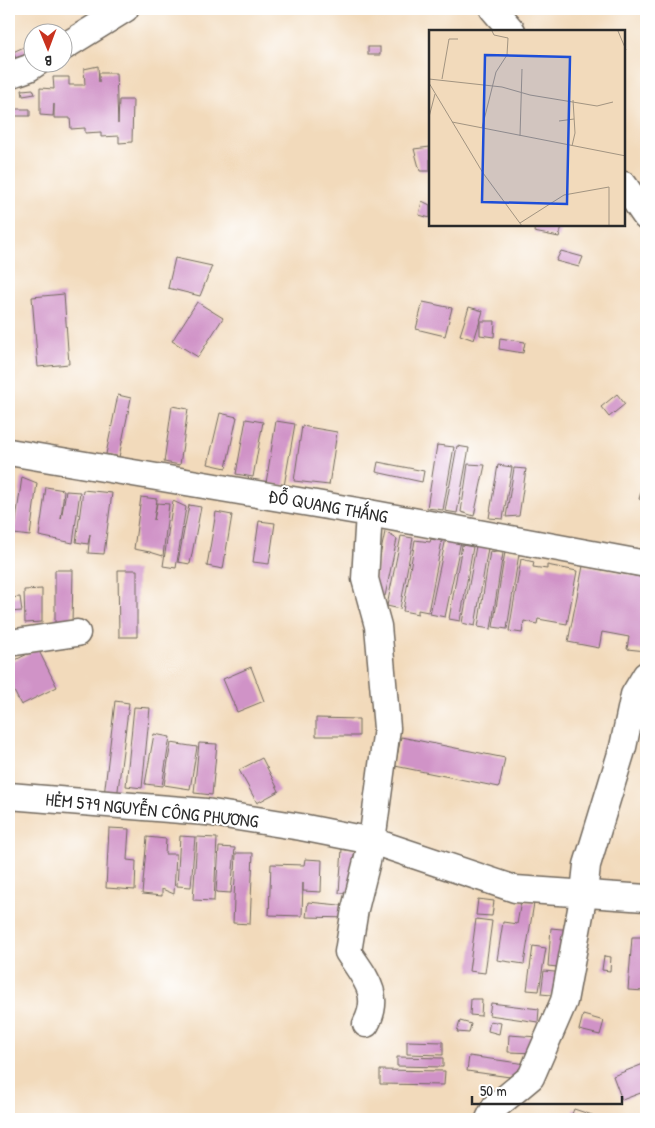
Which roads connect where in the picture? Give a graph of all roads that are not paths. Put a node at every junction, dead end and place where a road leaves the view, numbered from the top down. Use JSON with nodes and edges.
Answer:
{"nodes":[{"id":1,"x":125,"y":9,"type":"edge"},
{"id":2,"x":493,"y":9,"type":"edge"},
{"id":3,"x":511,"y":30,"type":"edge"},
{"id":4,"x":72,"y":42,"type":"edge"},
{"id":5,"x":22,"y":70,"type":"edge"},
{"id":6,"x":9,"y":75,"type":"edge"},
{"id":7,"x":625,"y":186,"type":"edge"},
{"id":8,"x":646,"y":217,"type":"edge"},
{"id":9,"x":9,"y":452,"type":"edge"},
{"id":10,"x":369,"y":513,"type":"junction"},
{"id":11,"x":646,"y":564,"type":"edge"},
{"id":12,"x":77,"y":634,"type":"dead end"},
{"id":13,"x":9,"y":643,"type":"edge"},
{"id":14,"x":646,"y":675,"type":"edge"},
{"id":15,"x":9,"y":796,"type":"edge"},
{"id":16,"x":372,"y":841,"type":"junction"},
{"id":17,"x":584,"y":893,"type":"junction"},
{"id":18,"x":646,"y":898,"type":"edge"},
{"id":19,"x":366,"y":1024,"type":"dead end"},
{"id":20,"x":489,"y":1119,"type":"edge"}],
"edges":[{"from":1,"to":4,"type":"street"},
{"from":2,"to":3,"type":"street"},
{"from":5,"to":6,"type":"street"},
{"from":7,"to":8,"type":"street"},
{"from":9,"to":10,"type":"street","name":"ĐỖ QUANG THẮNG"},
{"from":10,"to":11,"type":"street","name":"ĐỖ QUANG THẮNG"},
{"from":10,"to":16,"type":"street"},
{"from":12,"to":13,"type":"street"},
{"from":14,"to":17,"type":"street"},
{"from":15,"to":16,"type":"street","name":"HẺM 579 NGUYỄN CÔNG PHƯƠNG"},
{"from":16,"to":17,"type":"street","name":"HẺM 579 NGUYỄN CÔNG PHƯƠNG"},
{"from":16,"to":19,"type":"street"},
{"from":17,"to":18,"type":"street","name":"HẺM 579 NGUYỄN CÔNG PHƯƠNG"},
{"from":17,"to":20,"type":"street"}]}
